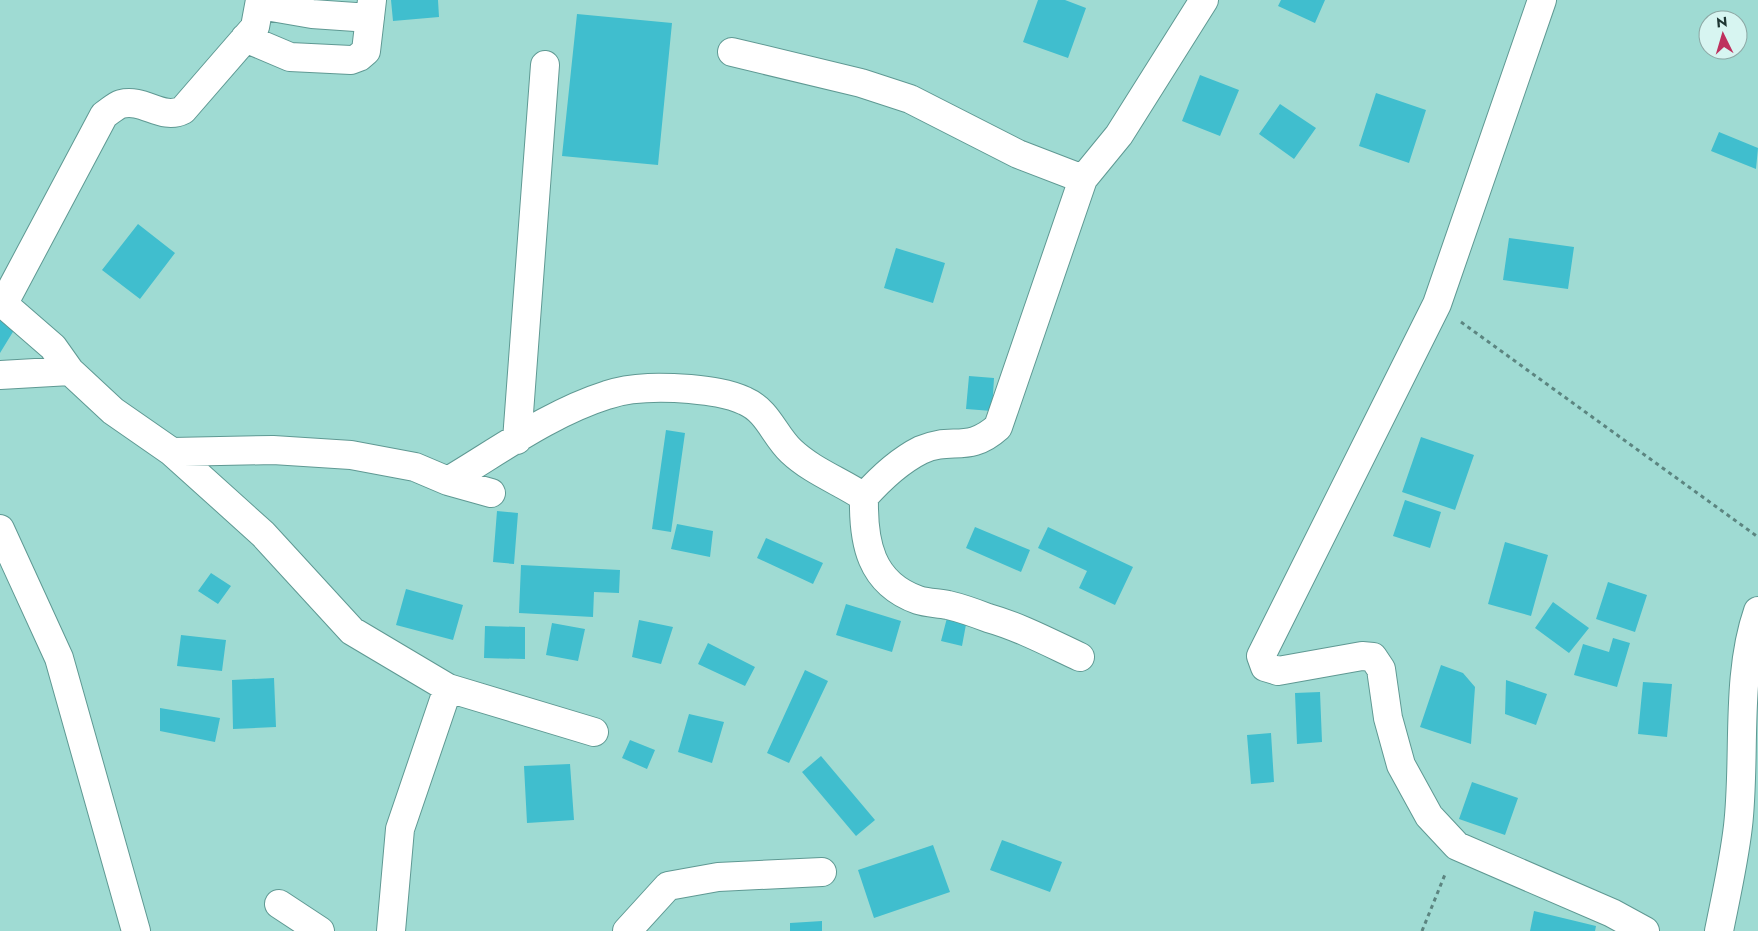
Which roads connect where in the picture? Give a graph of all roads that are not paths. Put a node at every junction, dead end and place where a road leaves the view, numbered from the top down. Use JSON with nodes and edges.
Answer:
{"nodes":[{"id":1,"x":1204,"y":0,"type":"edge"},
{"id":2,"x":1542,"y":0,"type":"edge"},
{"id":3,"x":260,"y":3,"type":"edge"},
{"id":4,"x":371,"y":9,"type":"edge"},
{"id":5,"x":245,"y":38,"type":"junction"},
{"id":6,"x":732,"y":52,"type":"dead end"},
{"id":7,"x":545,"y":65,"type":"dead end"},
{"id":8,"x":1083,"y":179,"type":"junction"},
{"id":9,"x":2,"y":302,"type":"edge"},
{"id":10,"x":70,"y":371,"type":"junction"},
{"id":11,"x":0,"y":376,"type":"edge"},
{"id":12,"x":517,"y":440,"type":"junction"},
{"id":13,"x":172,"y":452,"type":"junction"},
{"id":14,"x":448,"y":481,"type":"junction"},
{"id":15,"x":491,"y":493,"type":"dead end"},
{"id":16,"x":864,"y":497,"type":"junction"},
{"id":17,"x":0,"y":529,"type":"edge"},
{"id":18,"x":1758,"y":611,"type":"edge"},
{"id":19,"x":1080,"y":657,"type":"dead end"},
{"id":20,"x":448,"y":688,"type":"junction"},
{"id":21,"x":594,"y":732,"type":"dead end"},
{"id":22,"x":1748,"y":833,"type":"edge"},
{"id":23,"x":822,"y":872,"type":"dead end"},
{"id":24,"x":279,"y":904,"type":"dead end"},
{"id":25,"x":136,"y":931,"type":"edge"},
{"id":26,"x":320,"y":931,"type":"edge"},
{"id":27,"x":391,"y":931,"type":"edge"},
{"id":28,"x":627,"y":931,"type":"edge"},
{"id":29,"x":1645,"y":931,"type":"edge"},
{"id":30,"x":1719,"y":931,"type":"edge"}],
"edges":[{"from":1,"to":8,"type":"street"},
{"from":2,"to":29,"type":"street"},
{"from":3,"to":4,"type":"street"},
{"from":3,"to":5,"type":"street"},
{"from":4,"to":5,"type":"street"},
{"from":5,"to":9,"type":"street"},
{"from":6,"to":8,"type":"street"},
{"from":7,"to":12,"type":"street"},
{"from":8,"to":16,"type":"street"},
{"from":9,"to":10,"type":"street"},
{"from":10,"to":11,"type":"street"},
{"from":10,"to":13,"type":"street"},
{"from":12,"to":14,"type":"street"},
{"from":12,"to":16,"type":"street"},
{"from":13,"to":14,"type":"street"},
{"from":13,"to":20,"type":"street"},
{"from":14,"to":15,"type":"street"},
{"from":16,"to":19,"type":"street"},
{"from":17,"to":25,"type":"street"},
{"from":18,"to":22,"type":"street"},
{"from":20,"to":21,"type":"street"},
{"from":20,"to":27,"type":"street"},
{"from":22,"to":30,"type":"street"},
{"from":23,"to":28,"type":"street"},
{"from":24,"to":26,"type":"street"}]}
